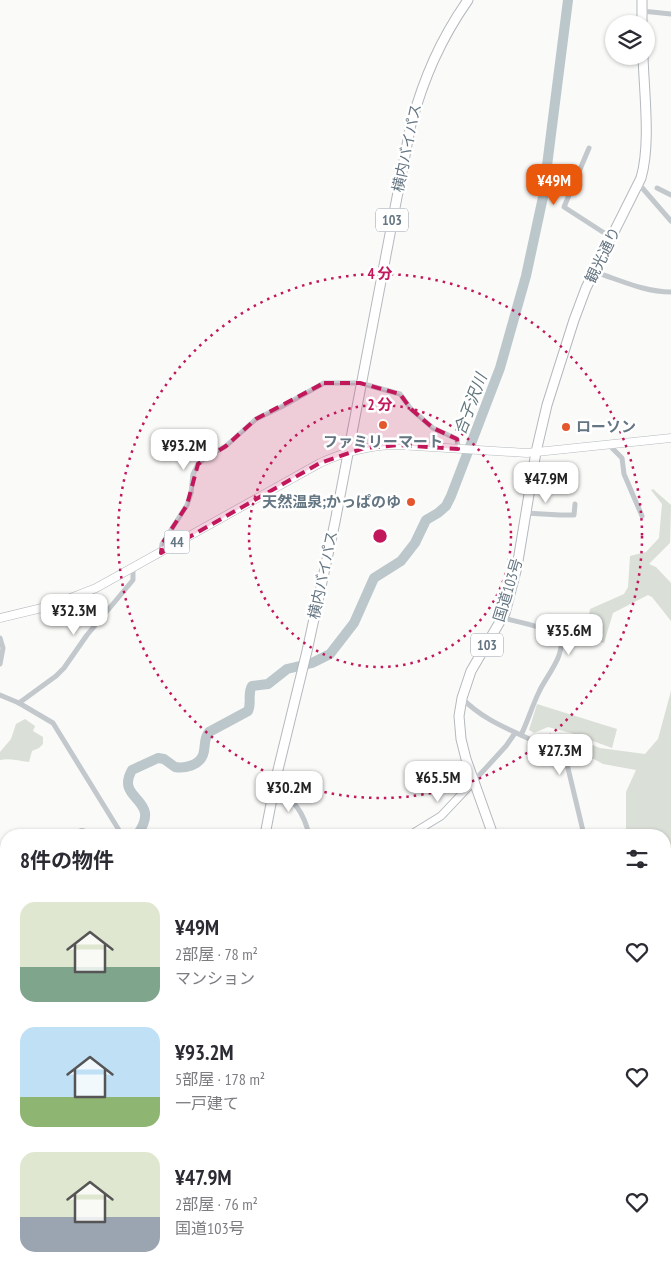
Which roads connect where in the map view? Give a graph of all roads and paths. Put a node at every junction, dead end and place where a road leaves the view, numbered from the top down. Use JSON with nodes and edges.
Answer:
{"nodes":[{"id":1,"x":468,"y":0,"type":"edge"},
{"id":2,"x":642,"y":0,"type":"edge"},
{"id":3,"x":642,"y":11,"type":"junction"},
{"id":4,"x":671,"y":14,"type":"edge"},
{"id":5,"x":642,"y":15,"type":"edge"},
{"id":6,"x":643,"y":65,"type":"edge"},
{"id":7,"x":589,"y":148,"type":"dead end"},
{"id":8,"x":638,"y":183,"type":"junction"},
{"id":9,"x":657,"y":188,"type":"dead end"},
{"id":10,"x":671,"y":194,"type":"edge"},
{"id":11,"x":671,"y":221,"type":"edge"},
{"id":12,"x":612,"y":238,"type":"junction"},
{"id":13,"x":595,"y":272,"type":"junction"},
{"id":14,"x":671,"y":292,"type":"edge"},
{"id":15,"x":360,"y":383,"type":"junction"},
{"id":16,"x":671,"y":438,"type":"edge"},
{"id":17,"x":609,"y":445,"type":"junction"},
{"id":18,"x":460,"y":449,"type":"junction"},
{"id":19,"x":349,"y":451,"type":"junction"},
{"id":20,"x":536,"y":452,"type":"junction"},
{"id":21,"x":575,"y":504,"type":"dead end"},
{"id":22,"x":526,"y":513,"type":"junction"},
{"id":23,"x":642,"y":516,"type":"dead end"},
{"id":24,"x":161,"y":553,"type":"junction"},
{"id":25,"x":133,"y":568,"type":"junction"},
{"id":26,"x":0,"y":618,"type":"edge"},
{"id":27,"x":502,"y":618,"type":"junction"},
{"id":28,"x":0,"y":638,"type":"edge"},
{"id":29,"x":0,"y":664,"type":"edge"},
{"id":30,"x":0,"y":695,"type":"edge"},
{"id":31,"x":462,"y":698,"type":"junction"},
{"id":32,"x":19,"y":703,"type":"junction"},
{"id":33,"x":518,"y":734,"type":"junction"},
{"id":34,"x":474,"y":781,"type":"junction"},
{"id":35,"x":274,"y":786,"type":"junction"},
{"id":36,"x":118,"y":829,"type":"edge"},
{"id":37,"x":266,"y":829,"type":"edge"},
{"id":38,"x":308,"y":829,"type":"edge"},
{"id":39,"x":419,"y":829,"type":"edge"},
{"id":40,"x":491,"y":829,"type":"edge"},
{"id":41,"x":583,"y":829,"type":"edge"}],
"edges":[{"from":1,"to":15,"type":"highway","name":"横内バイパス","number":"103"},
{"from":2,"to":3,"type":"highway"},
{"from":3,"to":4,"type":"street"},
{"from":3,"to":5,"type":"highway"},
{"from":6,"to":8,"type":"highway","name":"観光通り","number":"103"},
{"from":7,"to":12,"type":"street"},
{"from":8,"to":11,"type":"street"},
{"from":8,"to":12,"type":"highway","name":"観光通り","number":"103"},
{"from":9,"to":10,"type":"street"},
{"from":12,"to":13,"type":"highway","name":"観光通り","number":"103"},
{"from":13,"to":14,"type":"street"},
{"from":13,"to":20,"type":"highway","name":"観光通り","number":"103"},
{"from":15,"to":18,"type":"street"},
{"from":15,"to":19,"type":"highway","name":"横内バイパス","number":"103"},
{"from":15,"to":24,"type":"street"},
{"from":16,"to":17,"type":"main road","number":"44"},
{"from":17,"to":20,"type":"main road","number":"44"},
{"from":17,"to":23,"type":"street"},
{"from":18,"to":19,"type":"main road","number":"44"},
{"from":18,"to":20,"type":"main road","number":"44"},
{"from":19,"to":24,"type":"main road","number":"44"},
{"from":19,"to":35,"type":"highway","name":"横内バイパス","number":"103"},
{"from":20,"to":22,"type":"highway","name":"国道103号","number":"103"},
{"from":21,"to":22,"type":"street"},
{"from":22,"to":27,"type":"highway","name":"国道103号","number":"103"},
{"from":24,"to":25,"type":"main road","number":"44"},
{"from":25,"to":26,"type":"main road","number":"44"},
{"from":25,"to":32,"type":"street"},
{"from":27,"to":31,"type":"highway","name":"国道103号","number":"103"},
{"from":27,"to":33,"type":"street"},
{"from":28,"to":29,"type":"street"},
{"from":30,"to":32,"type":"street"},
{"from":31,"to":33,"type":"street"},
{"from":31,"to":34,"type":"highway","name":"国道103号","number":"103"},
{"from":32,"to":36,"type":"street"},
{"from":33,"to":34,"type":"street"},
{"from":33,"to":41,"type":"street"},
{"from":34,"to":39,"type":"street"},
{"from":34,"to":40,"type":"highway","name":"国道103号","number":"103"},
{"from":35,"to":37,"type":"highway","name":"横内バイパス","number":"103"},
{"from":35,"to":38,"type":"street"}]}
